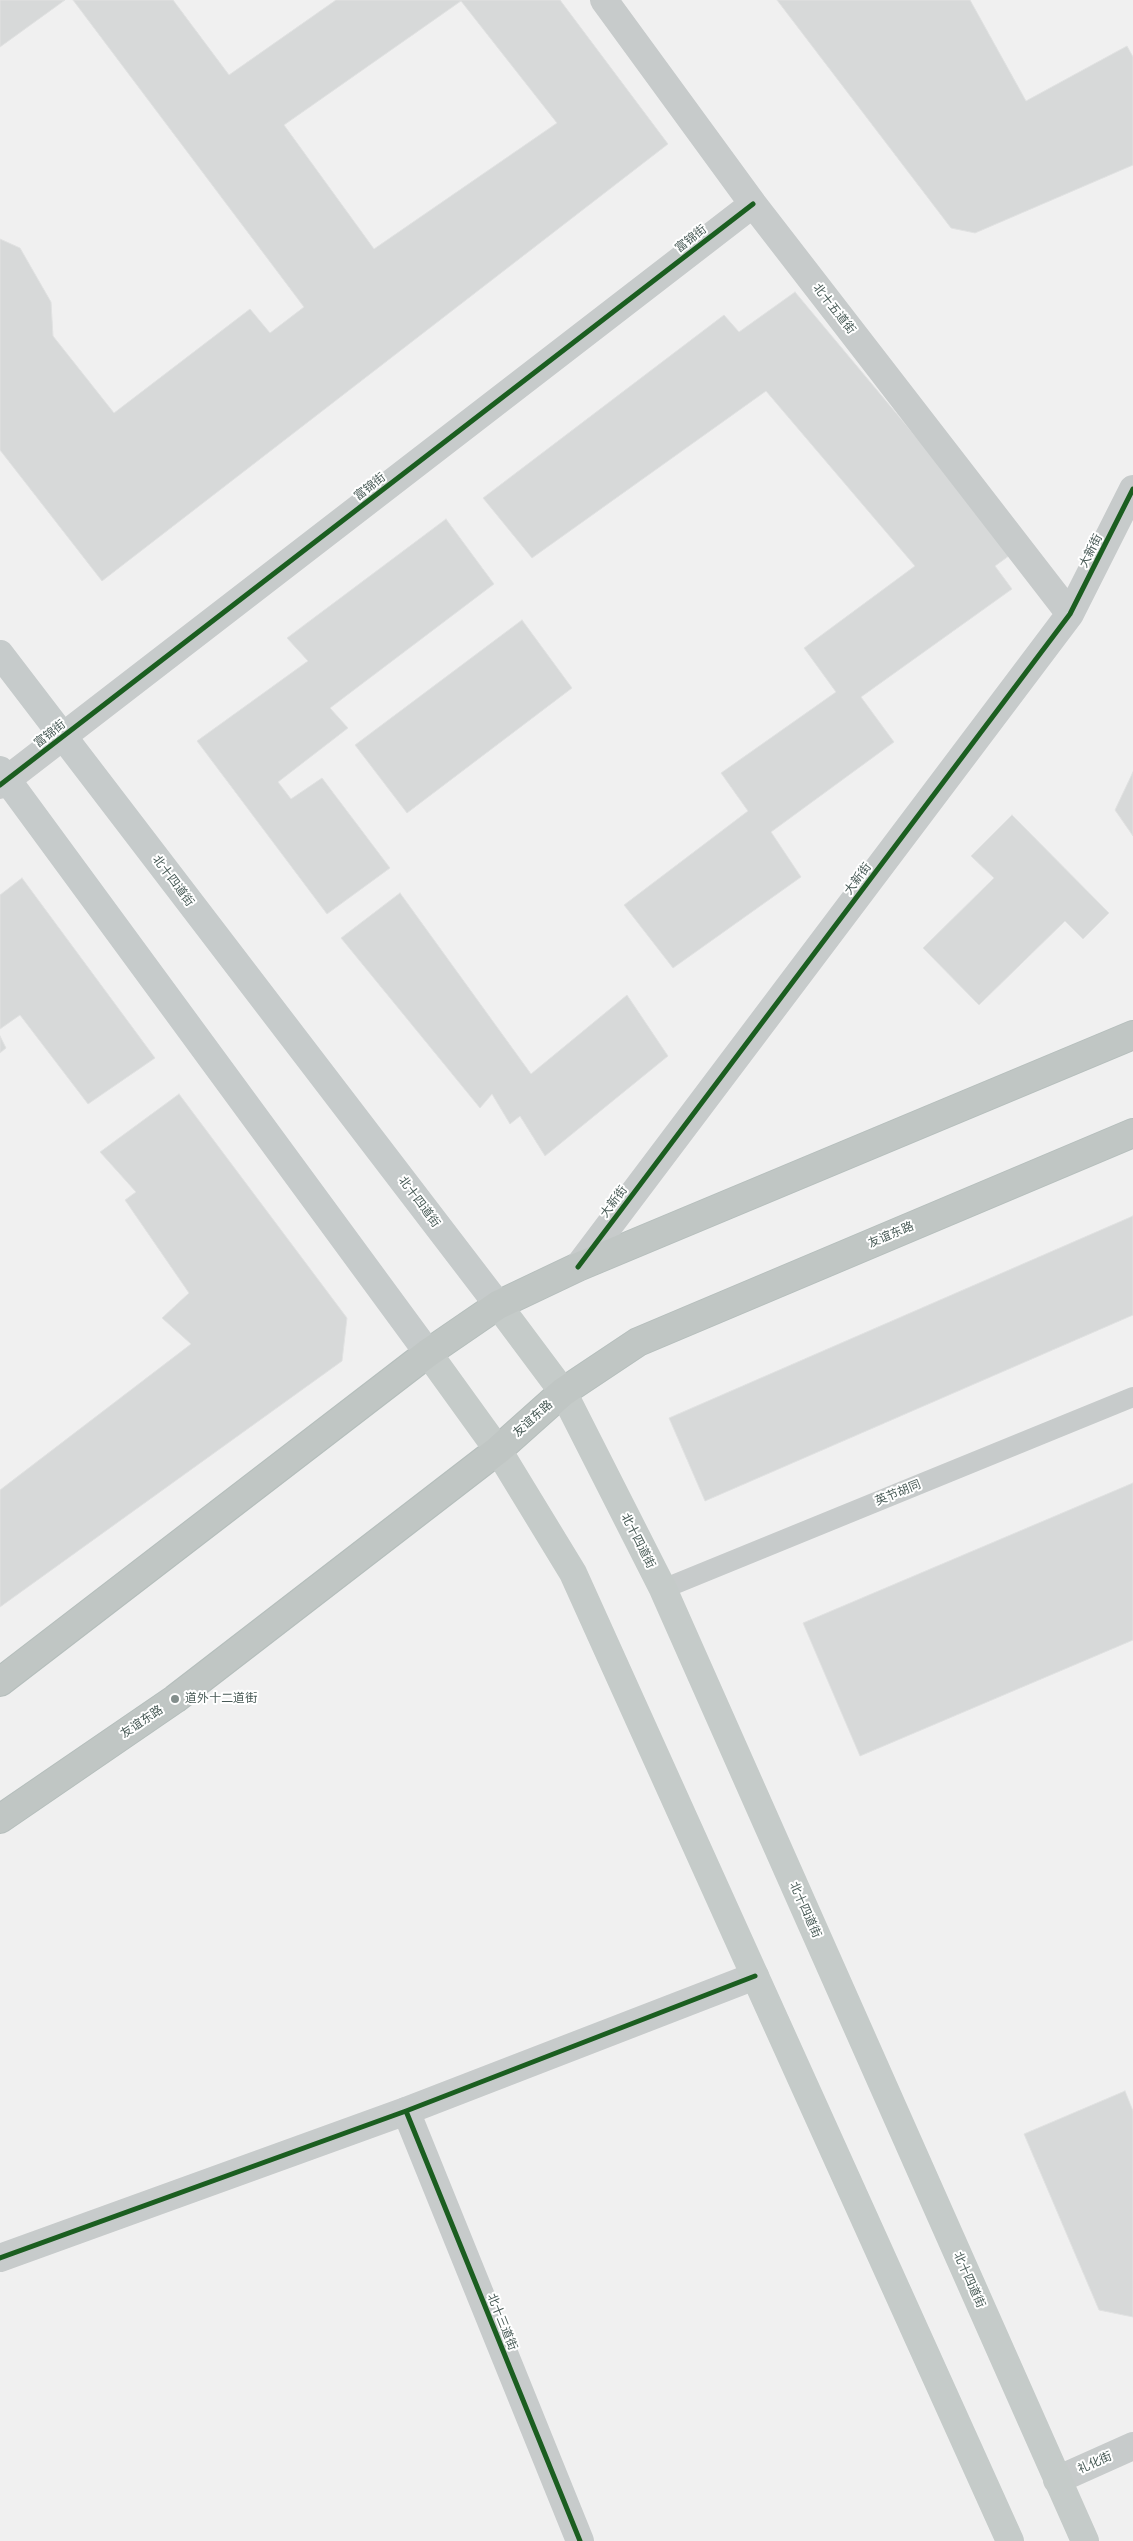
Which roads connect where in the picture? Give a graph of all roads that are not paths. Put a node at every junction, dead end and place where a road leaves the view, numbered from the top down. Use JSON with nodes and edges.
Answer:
{"nodes":[{"id":1,"x":604,"y":0,"type":"edge"},
{"id":2,"x":753,"y":204,"type":"junction"},
{"id":3,"x":1133,"y":489,"type":"edge"},
{"id":4,"x":1070,"y":614,"type":"junction"},
{"id":5,"x":0,"y":654,"type":"edge"},
{"id":6,"x":63,"y":736,"type":"junction"},
{"id":7,"x":2,"y":778,"type":"edge"},
{"id":8,"x":1133,"y":1035,"type":"edge"},
{"id":9,"x":1133,"y":1133,"type":"edge"},
{"id":10,"x":578,"y":1268,"type":"junction"},
{"id":11,"x":498,"y":1305,"type":"junction"},
{"id":12,"x":428,"y":1353,"type":"junction"},
{"id":13,"x":563,"y":1392,"type":"junction"},
{"id":14,"x":1133,"y":1397,"type":"edge"},
{"id":15,"x":498,"y":1450,"type":"junction"},
{"id":16,"x":663,"y":1589,"type":"junction"},
{"id":17,"x":0,"y":1682,"type":"edge"},
{"id":18,"x":0,"y":1819,"type":"edge"},
{"id":19,"x":755,"y":1976,"type":"junction"},
{"id":20,"x":406,"y":2111,"type":"junction"},
{"id":21,"x":0,"y":2258,"type":"edge"},
{"id":22,"x":1133,"y":2446,"type":"edge"},
{"id":23,"x":1057,"y":2480,"type":"junction"},
{"id":24,"x":580,"y":2541,"type":"edge"},
{"id":25,"x":1010,"y":2541,"type":"edge"},
{"id":26,"x":1086,"y":2541,"type":"edge"}],
"edges":[{"from":1,"to":2,"type":"street","name":"北十五道街"},
{"from":2,"to":4,"type":"street","name":"北十五道街"},
{"from":2,"to":6,"type":"street","name":"富锦街"},
{"from":3,"to":4,"type":"street","name":"大新街"},
{"from":4,"to":10,"type":"street","name":"大新街"},
{"from":5,"to":6,"type":"main road","name":"北十四道街"},
{"from":6,"to":7,"type":"street","name":"富锦街"},
{"from":6,"to":11,"type":"main road","name":"北十四道街"},
{"from":7,"to":12,"type":"main road"},
{"from":8,"to":10,"type":"highway"},
{"from":9,"to":13,"type":"highway","name":"友谊东路"},
{"from":10,"to":11,"type":"highway"},
{"from":11,"to":12,"type":"highway"},
{"from":11,"to":13,"type":"main road","name":"北十四道街"},
{"from":12,"to":15,"type":"main road"},
{"from":12,"to":17,"type":"highway"},
{"from":13,"to":15,"type":"highway","name":"友谊东路"},
{"from":13,"to":16,"type":"main road","name":"北十四道街"},
{"from":14,"to":16,"type":"lane","name":"英节胡同"},
{"from":15,"to":18,"type":"highway","name":"友谊东路"},
{"from":15,"to":19,"type":"main road"},
{"from":16,"to":23,"type":"main road","name":"北十四道街"},
{"from":19,"to":20,"type":"street"},
{"from":19,"to":25,"type":"main road"},
{"from":20,"to":21,"type":"street"},
{"from":20,"to":24,"type":"street","name":"北十三道街"},
{"from":22,"to":23,"type":"street","name":"礼化街"},
{"from":23,"to":26,"type":"main road","name":"北十四道街"}]}
